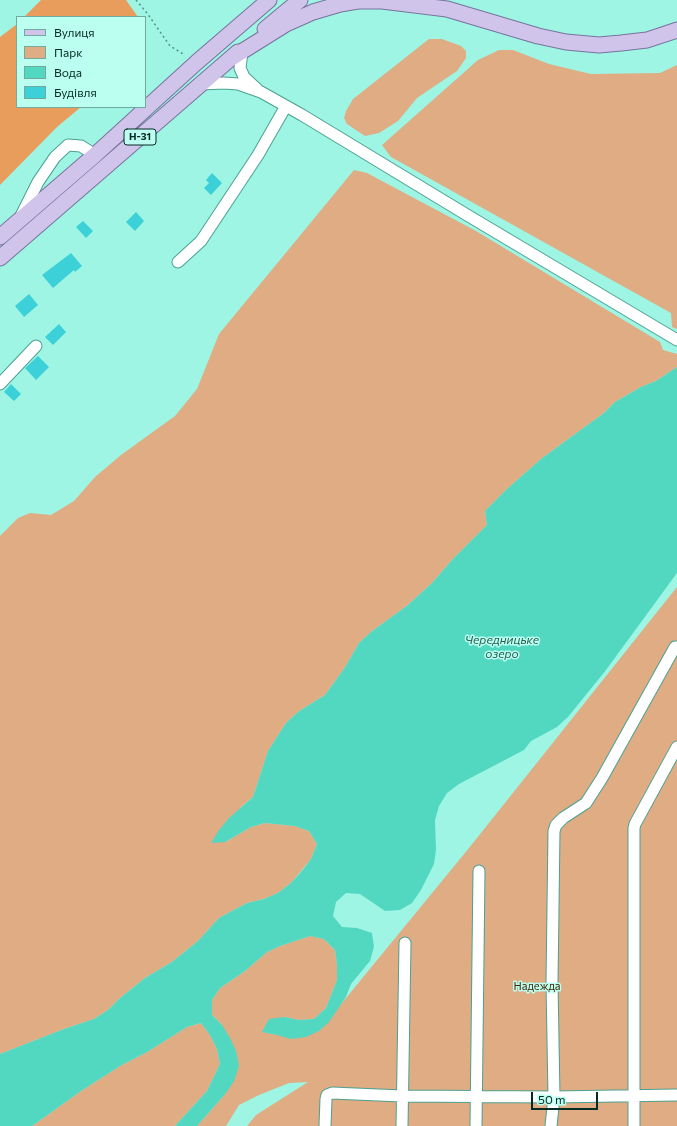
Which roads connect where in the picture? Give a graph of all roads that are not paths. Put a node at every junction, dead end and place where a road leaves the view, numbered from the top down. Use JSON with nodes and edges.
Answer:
{"nodes":[{"id":1,"x":300,"y":0,"type":"edge"},
{"id":2,"x":431,"y":0,"type":"edge"},
{"id":3,"x":268,"y":1,"type":"edge"},
{"id":4,"x":447,"y":9,"type":"junction"},
{"id":5,"x":677,"y":30,"type":"edge"},
{"id":6,"x":236,"y":55,"type":"junction"},
{"id":7,"x":201,"y":84,"type":"junction"},
{"id":8,"x":260,"y":92,"type":"junction"},
{"id":9,"x":286,"y":106,"type":"junction"},
{"id":10,"x":95,"y":156,"type":"junction"},
{"id":11,"x":18,"y":222,"type":"junction"},
{"id":12,"x":0,"y":237,"type":"edge"},
{"id":13,"x":0,"y":258,"type":"edge"},
{"id":14,"x":178,"y":262,"type":"dead end"},
{"id":15,"x":677,"y":340,"type":"edge"},
{"id":16,"x":36,"y":346,"type":"dead end"},
{"id":17,"x":0,"y":384,"type":"edge"},
{"id":18,"x":677,"y":647,"type":"edge"},
{"id":19,"x":677,"y":747,"type":"edge"},
{"id":20,"x":479,"y":871,"type":"dead end"},
{"id":21,"x":404,"y":943,"type":"dead end"},
{"id":22,"x":634,"y":1094,"type":"junction"},
{"id":23,"x":677,"y":1095,"type":"edge"},
{"id":24,"x":402,"y":1096,"type":"junction"},
{"id":25,"x":476,"y":1096,"type":"junction"},
{"id":26,"x":554,"y":1097,"type":"junction"},
{"id":27,"x":325,"y":1126,"type":"edge"},
{"id":28,"x":402,"y":1126,"type":"edge"},
{"id":29,"x":476,"y":1126,"type":"edge"},
{"id":30,"x":551,"y":1126,"type":"edge"},
{"id":31,"x":634,"y":1126,"type":"edge"}],
"edges":[{"from":1,"to":6,"type":"main road","number":"Н-31"},
{"from":2,"to":4,"type":"main road"},
{"from":3,"to":10,"type":"main road","number":"Н-31"},
{"from":4,"to":5,"type":"main road"},
{"from":4,"to":6,"type":"main road"},
{"from":6,"to":7,"type":"main road","number":"Н-31"},
{"from":6,"to":8,"type":"street"},
{"from":7,"to":8,"type":"street"},
{"from":7,"to":13,"type":"main road","number":"Н-31"},
{"from":8,"to":9,"type":"street"},
{"from":9,"to":14,"type":"street"},
{"from":9,"to":15,"type":"street"},
{"from":10,"to":11,"type":"main road","number":"Н-31"},
{"from":10,"to":11,"type":"street"},
{"from":11,"to":12,"type":"main road","number":"Н-31"},
{"from":16,"to":17,"type":"street"},
{"from":18,"to":26,"type":"street"},
{"from":19,"to":22,"type":"street"},
{"from":20,"to":25,"type":"street"},
{"from":21,"to":24,"type":"street"},
{"from":22,"to":23,"type":"street"},
{"from":22,"to":26,"type":"street"},
{"from":22,"to":31,"type":"street"},
{"from":24,"to":25,"type":"street"},
{"from":24,"to":27,"type":"street"},
{"from":24,"to":28,"type":"street"},
{"from":25,"to":26,"type":"street"},
{"from":25,"to":29,"type":"street"},
{"from":26,"to":30,"type":"street"}]}
